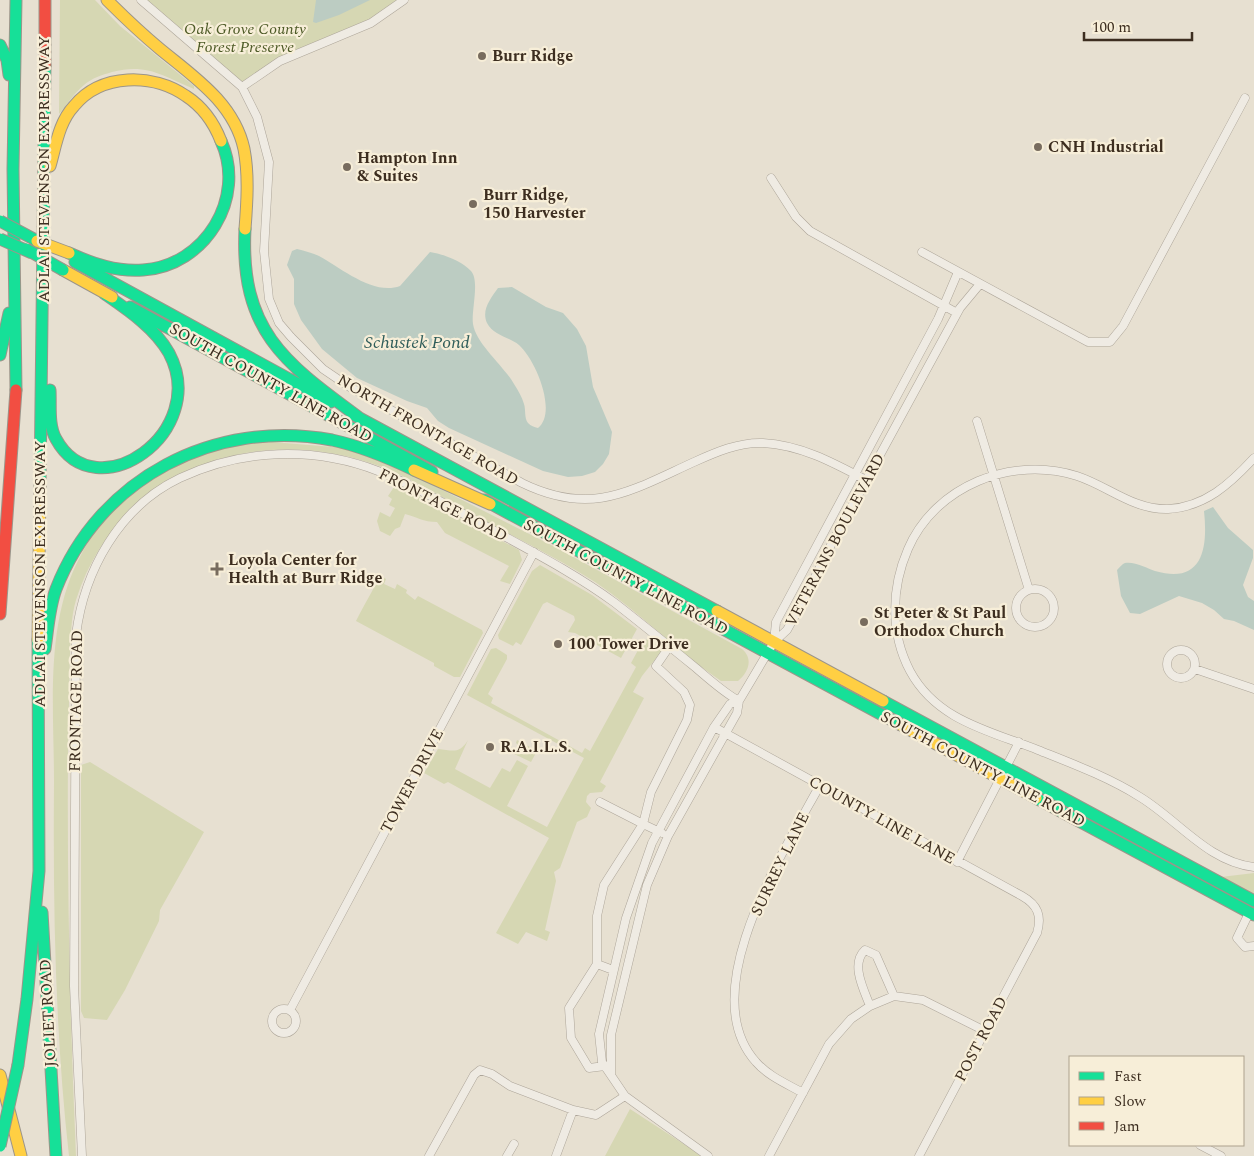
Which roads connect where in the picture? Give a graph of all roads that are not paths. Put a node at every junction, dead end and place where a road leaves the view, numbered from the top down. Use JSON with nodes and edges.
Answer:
{"nodes":[{"id":1,"x":16,"y":0,"type":"edge"},
{"id":2,"x":45,"y":0,"type":"edge"},
{"id":3,"x":107,"y":0,"type":"edge"},
{"id":4,"x":141,"y":0,"type":"edge"},
{"id":5,"x":404,"y":0,"type":"edge"},
{"id":6,"x":0,"y":45,"type":"edge"},
{"id":7,"x":242,"y":87,"type":"junction"},
{"id":8,"x":1245,"y":98,"type":"dead end"},
{"id":9,"x":13,"y":169,"type":"junction"},
{"id":10,"x":771,"y":178,"type":"dead end"},
{"id":11,"x":45,"y":186,"type":"junction"},
{"id":12,"x":0,"y":221,"type":"edge"},
{"id":13,"x":0,"y":235,"type":"edge"},
{"id":14,"x":0,"y":239,"type":"edge"},
{"id":15,"x":922,"y":252,"type":"dead end"},
{"id":16,"x":32,"y":253,"type":"junction"},
{"id":17,"x":69,"y":255,"type":"junction"},
{"id":18,"x":958,"y":272,"type":"junction"},
{"id":19,"x":16,"y":273,"type":"junction"},
{"id":20,"x":980,"y":284,"type":"junction"},
{"id":21,"x":105,"y":294,"type":"junction"},
{"id":22,"x":944,"y":306,"type":"junction"},
{"id":23,"x":957,"y":313,"type":"junction"},
{"id":24,"x":42,"y":318,"type":"junction"},
{"id":25,"x":0,"y":356,"type":"edge"},
{"id":26,"x":361,"y":419,"type":"junction"},
{"id":27,"x":977,"y":421,"type":"dead end"},
{"id":28,"x":1254,"y":458,"type":"edge"},
{"id":29,"x":854,"y":474,"type":"junction"},
{"id":30,"x":994,"y":474,"type":"junction"},
{"id":31,"x":866,"y":480,"type":"junction"},
{"id":32,"x":490,"y":504,"type":"junction"},
{"id":33,"x":534,"y":552,"type":"junction"},
{"id":34,"x":1029,"y":590,"type":"junction"},
{"id":35,"x":0,"y":614,"type":"edge"},
{"id":36,"x":774,"y":642,"type":"junction"},
{"id":37,"x":669,"y":647,"type":"junction"},
{"id":38,"x":768,"y":654,"type":"junction"},
{"id":39,"x":1195,"y":669,"type":"dead end"},
{"id":40,"x":1254,"y":689,"type":"edge"},
{"id":41,"x":39,"y":698,"type":"junction"},
{"id":42,"x":739,"y":702,"type":"junction"},
{"id":43,"x":714,"y":727,"type":"junction"},
{"id":44,"x":724,"y":734,"type":"junction"},
{"id":45,"x":1019,"y":742,"type":"junction"},
{"id":46,"x":1007,"y":768,"type":"junction"},
{"id":47,"x":1001,"y":779,"type":"junction"},
{"id":48,"x":820,"y":785,"type":"junction"},
{"id":49,"x":600,"y":802,"type":"dead end"},
{"id":50,"x":643,"y":824,"type":"junction"},
{"id":51,"x":658,"y":831,"type":"junction"},
{"id":52,"x":668,"y":836,"type":"junction"},
{"id":53,"x":958,"y":862,"type":"junction"},
{"id":54,"x":1254,"y":866,"type":"edge"},
{"id":55,"x":39,"y":871,"type":"junction"},
{"id":56,"x":637,"y":881,"type":"junction"},
{"id":57,"x":647,"y":885,"type":"junction"},
{"id":58,"x":1254,"y":901,"type":"edge"},
{"id":59,"x":1252,"y":914,"type":"edge"},
{"id":60,"x":1041,"y":921,"type":"joint"},
{"id":61,"x":1254,"y":946,"type":"edge"},
{"id":62,"x":597,"y":964,"type":"junction"},
{"id":63,"x":613,"y":970,"type":"junction"},
{"id":64,"x":894,"y":996,"type":"junction"},
{"id":65,"x":870,"y":1006,"type":"junction"},
{"id":66,"x":604,"y":1009,"type":"junction"},
{"id":67,"x":290,"y":1010,"type":"dead end"},
{"id":68,"x":616,"y":1012,"type":"junction"},
{"id":69,"x":985,"y":1031,"type":"junction"},
{"id":70,"x":604,"y":1066,"type":"junction"},
{"id":71,"x":0,"y":1075,"type":"edge"},
{"id":72,"x":612,"y":1076,"type":"junction"},
{"id":73,"x":803,"y":1093,"type":"junction"},
{"id":74,"x":625,"y":1096,"type":"junction"},
{"id":75,"x":573,"y":1110,"type":"junction"},
{"id":76,"x":514,"y":1144,"type":"dead end"},
{"id":77,"x":0,"y":1146,"type":"edge"},
{"id":78,"x":1202,"y":1146,"type":"edge"},
{"id":79,"x":20,"y":1156,"type":"edge"},
{"id":80,"x":56,"y":1156,"type":"edge"},
{"id":81,"x":82,"y":1156,"type":"edge"},
{"id":82,"x":429,"y":1156,"type":"edge"},
{"id":83,"x":507,"y":1156,"type":"edge"},
{"id":84,"x":556,"y":1156,"type":"edge"},
{"id":85,"x":708,"y":1156,"type":"edge"},
{"id":86,"x":769,"y":1156,"type":"edge"},
{"id":87,"x":919,"y":1156,"type":"edge"},
{"id":88,"x":1221,"y":1156,"type":"edge"}],
"edges":[{"from":1,"to":9,"type":"main road","name":"ADLAI STEVENSON EXPRESSWAY"},
{"from":2,"to":11,"type":"main road","name":"ADLAI STEVENSON EXPRESSWAY"},
{"from":3,"to":26,"type":"main road"},
{"from":4,"to":7,"type":"street","name":"NORTH FRONTAGE ROAD"},
{"from":5,"to":7,"type":"street"},
{"from":6,"to":9,"type":"main road"},
{"from":7,"to":29,"type":"street","name":"NORTH FRONTAGE ROAD"},
{"from":8,"to":20,"type":"street"},
{"from":9,"to":19,"type":"main road","name":"ADLAI STEVENSON EXPRESSWAY"},
{"from":10,"to":22,"type":"street"},
{"from":11,"to":17,"type":"main road"},
{"from":11,"to":24,"type":"main road","name":"ADLAI STEVENSON EXPRESSWAY"},
{"from":12,"to":17,"type":"main road","bridge":true},
{"from":13,"to":16,"type":"main road","name":"SOUTH COUNTY LINE ROAD","bridge":true},
{"from":14,"to":16,"type":"main road","bridge":true},
{"from":15,"to":18,"type":"street"},
{"from":16,"to":21,"type":"main road","name":"SOUTH COUNTY LINE ROAD","bridge":true},
{"from":17,"to":26,"type":"main road","name":"SOUTH COUNTY LINE ROAD"},
{"from":18,"to":20,"type":"street"},
{"from":18,"to":22,"type":"street","name":"VETERANS BOULEVARD"},
{"from":19,"to":25,"type":"main road"},
{"from":19,"to":35,"type":"main road","name":"ADLAI STEVENSON EXPRESSWAY"},
{"from":20,"to":23,"type":"street","name":"VETERANS BOULEVARD"},
{"from":21,"to":24,"type":"main road"},
{"from":21,"to":32,"type":"main road","name":"SOUTH COUNTY LINE ROAD"},
{"from":22,"to":23,"type":"street"},
{"from":22,"to":29,"type":"street","name":"VETERANS BOULEVARD"},
{"from":23,"to":31,"type":"street","name":"VETERANS BOULEVARD"},
{"from":24,"to":41,"type":"main road","name":"ADLAI STEVENSON EXPRESSWAY"},
{"from":26,"to":36,"type":"main road","name":"SOUTH COUNTY LINE ROAD"},
{"from":27,"to":30,"type":"street"},
{"from":28,"to":30,"type":"street"},
{"from":29,"to":31,"type":"street","name":"NORTH FRONTAGE ROAD"},
{"from":29,"to":36,"type":"street","name":"VETERANS BOULEVARD"},
{"from":30,"to":34,"type":"street"},
{"from":30,"to":45,"type":"street"},
{"from":31,"to":36,"type":"street","name":"VETERANS BOULEVARD"},
{"from":32,"to":38,"type":"main road","name":"SOUTH COUNTY LINE ROAD"},
{"from":32,"to":41,"type":"main road"},
{"from":33,"to":37,"type":"street","name":"FRONTAGE ROAD"},
{"from":33,"to":67,"type":"street","name":"TOWER DRIVE"},
{"from":33,"to":81,"type":"street","name":"FRONTAGE ROAD"},
{"from":34,"to":34,"type":"street"},
{"from":36,"to":38,"type":"street"},
{"from":36,"to":46,"type":"main road","name":"SOUTH COUNTY LINE ROAD"},
{"from":37,"to":42,"type":"street","name":"FRONTAGE ROAD"},
{"from":37,"to":50,"type":"street"},
{"from":38,"to":42,"type":"street"},
{"from":38,"to":47,"type":"main road","name":"SOUTH COUNTY LINE ROAD"},
{"from":39,"to":40,"type":"street"},
{"from":41,"to":55,"type":"main road","name":"ADLAI STEVENSON EXPRESSWAY"},
{"from":42,"to":43,"type":"street"},
{"from":42,"to":44,"type":"street"},
{"from":43,"to":44,"type":"street","name":"COUNTY LINE LANE"},
{"from":43,"to":51,"type":"street"},
{"from":44,"to":48,"type":"street","name":"COUNTY LINE LANE"},
{"from":44,"to":52,"type":"street"},
{"from":45,"to":46,"type":"street"},
{"from":45,"to":54,"type":"street"},
{"from":46,"to":47,"type":"street"},
{"from":46,"to":58,"type":"main road","name":"SOUTH COUNTY LINE ROAD"},
{"from":47,"to":53,"type":"street"},
{"from":47,"to":59,"type":"main road","name":"SOUTH COUNTY LINE ROAD"},
{"from":48,"to":53,"type":"street","name":"COUNTY LINE LANE"},
{"from":48,"to":73,"type":"street","name":"SURREY LANE"},
{"from":49,"to":50,"type":"street"},
{"from":50,"to":51,"type":"street"},
{"from":50,"to":62,"type":"street"},
{"from":51,"to":52,"type":"street"},
{"from":51,"to":56,"type":"street"},
{"from":52,"to":57,"type":"street"},
{"from":53,"to":60,"type":"street","name":"COUNTY LINE LANE"},
{"from":55,"to":77,"type":"main road","name":"ADLAI STEVENSON EXPRESSWAY","bridge":true},
{"from":55,"to":80,"type":"main road","name":"JOLIET ROAD"},
{"from":56,"to":57,"type":"street"},
{"from":56,"to":63,"type":"street"},
{"from":57,"to":68,"type":"street"},
{"from":59,"to":61,"type":"street"},
{"from":60,"to":69,"type":"street","name":"POST ROAD"},
{"from":62,"to":63,"type":"street"},
{"from":62,"to":70,"type":"street"},
{"from":63,"to":66,"type":"street"},
{"from":64,"to":65,"type":"street"},
{"from":64,"to":65,"type":"street"},
{"from":64,"to":69,"type":"street"},
{"from":65,"to":73,"type":"street"},
{"from":66,"to":68,"type":"street"},
{"from":66,"to":70,"type":"street"},
{"from":68,"to":72,"type":"street"},
{"from":69,"to":87,"type":"street","name":"POST ROAD"},
{"from":70,"to":72,"type":"street"},
{"from":71,"to":79,"type":"main road"},
{"from":72,"to":74,"type":"street"},
{"from":73,"to":86,"type":"street"},
{"from":74,"to":75,"type":"street"},
{"from":74,"to":85,"type":"street"},
{"from":75,"to":82,"type":"street"},
{"from":75,"to":84,"type":"street"},
{"from":76,"to":83,"type":"street"},
{"from":78,"to":88,"type":"street"}]}
